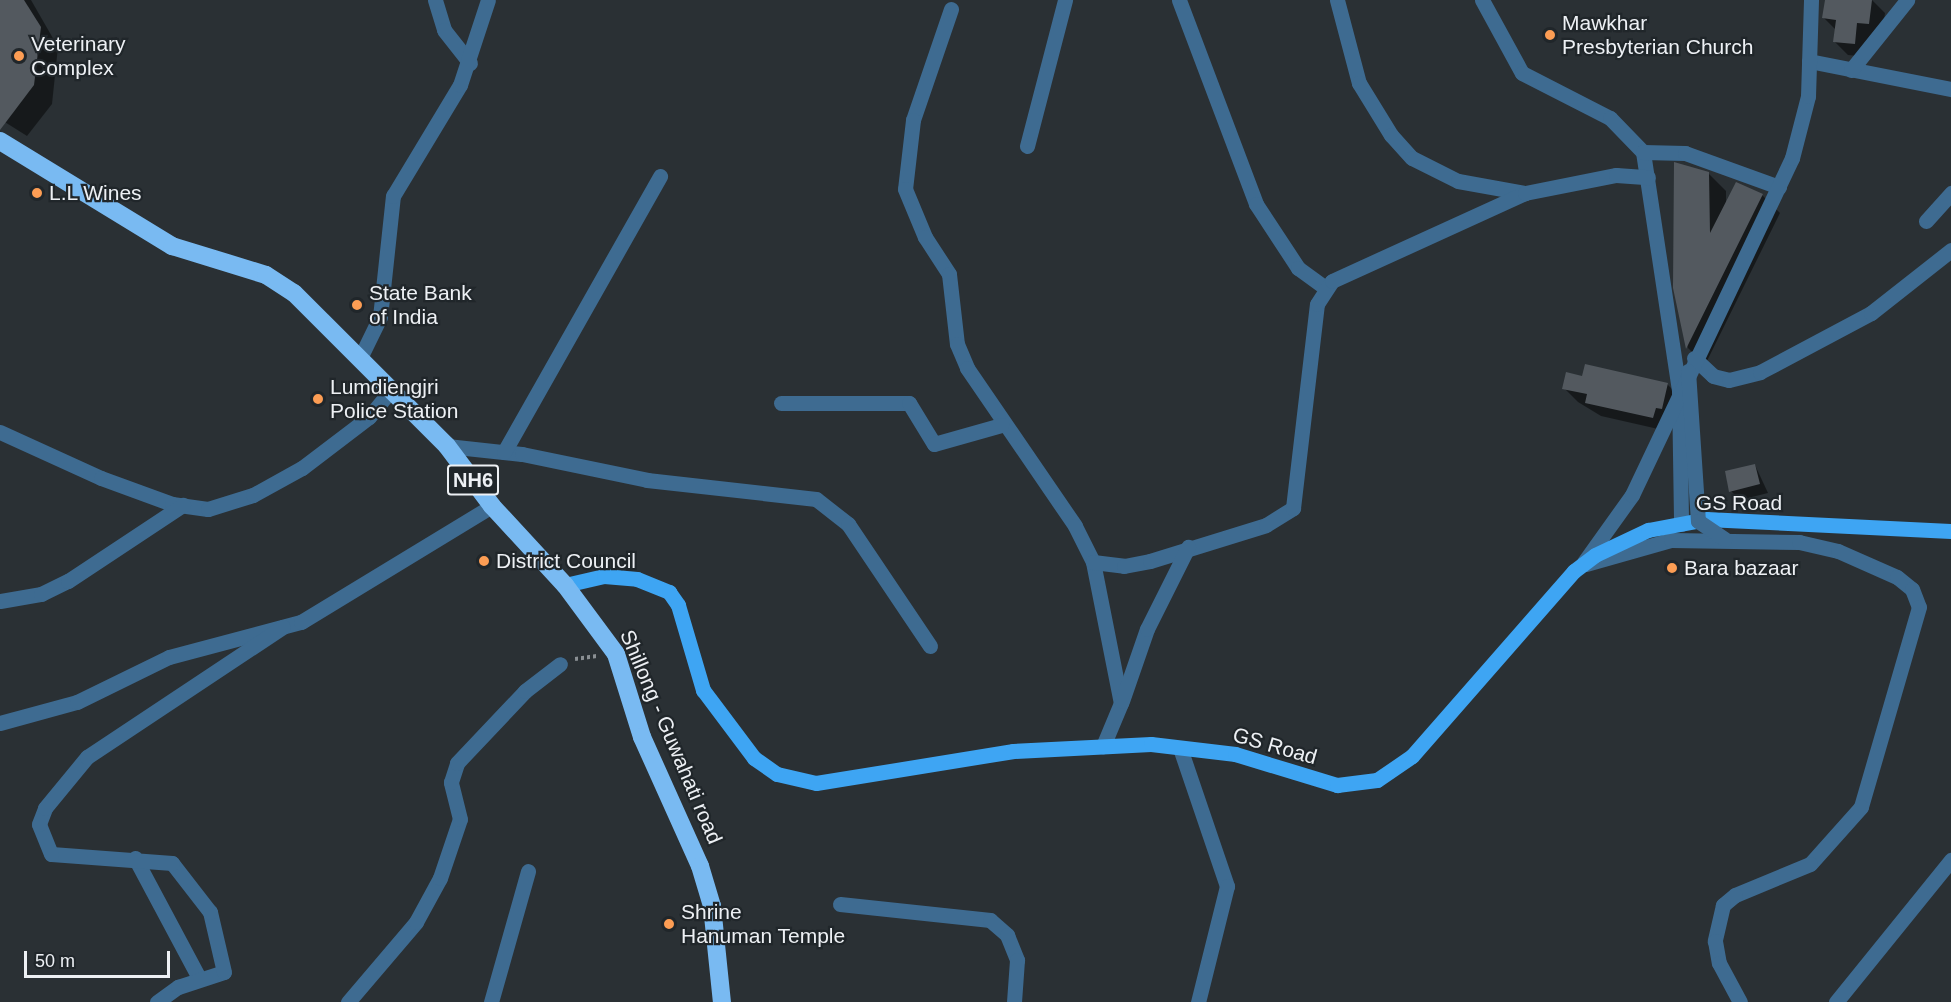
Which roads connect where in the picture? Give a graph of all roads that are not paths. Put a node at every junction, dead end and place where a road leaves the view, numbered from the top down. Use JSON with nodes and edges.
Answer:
{"nodes":[{"id":1,"x":435,"y":0,"type":"edge"},
{"id":2,"x":488,"y":0,"type":"edge"},
{"id":3,"x":1065,"y":0,"type":"edge"},
{"id":4,"x":1179,"y":0,"type":"edge"},
{"id":5,"x":1337,"y":0,"type":"edge"},
{"id":6,"x":1482,"y":0,"type":"edge"},
{"id":7,"x":1811,"y":0,"type":"edge"},
{"id":8,"x":1907,"y":0,"type":"edge"},
{"id":9,"x":951,"y":9,"type":"dead end"},
{"id":10,"x":1809,"y":61,"type":"junction"},
{"id":11,"x":470,"y":63,"type":"junction"},
{"id":12,"x":1851,"y":70,"type":"junction"},
{"id":13,"x":1951,"y":89,"type":"edge"},
{"id":14,"x":0,"y":141,"type":"edge"},
{"id":15,"x":1027,"y":146,"type":"dead end"},
{"id":16,"x":1643,"y":152,"type":"junction"},
{"id":17,"x":660,"y":176,"type":"dead end"},
{"id":18,"x":1648,"y":177,"type":"junction"},
{"id":19,"x":1779,"y":187,"type":"junction"},
{"id":20,"x":1524,"y":193,"type":"junction"},
{"id":21,"x":1951,"y":193,"type":"edge"},
{"id":22,"x":1926,"y":221,"type":"dead end"},
{"id":23,"x":1951,"y":250,"type":"edge"},
{"id":24,"x":1326,"y":288,"type":"junction"},
{"id":25,"x":361,"y":356,"type":"junction"},
{"id":26,"x":1691,"y":365,"type":"junction"},
{"id":27,"x":1679,"y":391,"type":"junction"},
{"id":28,"x":389,"y":392,"type":"junction"},
{"id":29,"x":781,"y":403,"type":"dead end"},
{"id":30,"x":1001,"y":425,"type":"junction"},
{"id":31,"x":0,"y":432,"type":"edge"},
{"id":32,"x":447,"y":446,"type":"junction"},
{"id":33,"x":504,"y":452,"type":"junction"},
{"id":34,"x":183,"y":505,"type":"junction"},
{"id":35,"x":492,"y":506,"type":"junction"},
{"id":36,"x":1698,"y":520,"type":"junction"},
{"id":37,"x":1681,"y":524,"type":"junction"},
{"id":38,"x":1951,"y":531,"type":"edge"},
{"id":39,"x":1725,"y":539,"type":"junction"},
{"id":40,"x":1188,"y":547,"type":"junction"},
{"id":41,"x":1093,"y":562,"type":"junction"},
{"id":42,"x":1583,"y":565,"type":"junction"},
{"id":43,"x":565,"y":585,"type":"junction"},
{"id":44,"x":0,"y":601,"type":"edge"},
{"id":45,"x":284,"y":627,"type":"junction"},
{"id":46,"x":930,"y":646,"type":"dead end"},
{"id":47,"x":560,"y":663,"type":"road end"},
{"id":48,"x":1121,"y":703,"type":"junction"},
{"id":49,"x":0,"y":723,"type":"edge"},
{"id":50,"x":1103,"y":746,"type":"junction"},
{"id":51,"x":1180,"y":748,"type":"junction"},
{"id":52,"x":135,"y":858,"type":"junction"},
{"id":53,"x":1951,"y":860,"type":"edge"},
{"id":54,"x":528,"y":871,"type":"dead end"},
{"id":55,"x":840,"y":904,"type":"dead end"},
{"id":56,"x":199,"y":978,"type":"junction"},
{"id":57,"x":356,"y":998,"type":"edge"},
{"id":58,"x":157,"y":1002,"type":"edge"},
{"id":59,"x":491,"y":1002,"type":"edge"},
{"id":60,"x":722,"y":1002,"type":"edge"},
{"id":61,"x":1014,"y":1002,"type":"edge"},
{"id":62,"x":1198,"y":1002,"type":"edge"},
{"id":63,"x":1740,"y":1002,"type":"edge"},
{"id":64,"x":1836,"y":1002,"type":"edge"}],
"edges":[{"from":1,"to":11,"type":"street"},
{"from":2,"to":11,"type":"street"},
{"from":3,"to":15,"type":"street"},
{"from":4,"to":24,"type":"street"},
{"from":5,"to":20,"type":"street"},
{"from":6,"to":16,"type":"street"},
{"from":7,"to":10,"type":"street"},
{"from":8,"to":12,"type":"street"},
{"from":9,"to":30,"type":"street"},
{"from":10,"to":12,"type":"street"},
{"from":10,"to":19,"type":"street"},
{"from":11,"to":25,"type":"street"},
{"from":12,"to":13,"type":"street"},
{"from":14,"to":25,"type":"highway","name":"Shillong - Guwahati road","number":"NH6"},
{"from":16,"to":18,"type":"street"},
{"from":16,"to":19,"type":"street"},
{"from":17,"to":33,"type":"street"},
{"from":18,"to":20,"type":"street"},
{"from":18,"to":27,"type":"street"},
{"from":19,"to":26,"type":"street"},
{"from":20,"to":24,"type":"street"},
{"from":21,"to":22,"type":"street"},
{"from":23,"to":26,"type":"street"},
{"from":24,"to":40,"type":"street"},
{"from":25,"to":28,"type":"highway","name":"Shillong - Guwahati road","number":"NH6"},
{"from":26,"to":27,"type":"street"},
{"from":26,"to":36,"type":"street","bridge":true},
{"from":27,"to":37,"type":"street"},
{"from":27,"to":42,"type":"street"},
{"from":28,"to":32,"type":"highway","name":"Shillong - Guwahati road","number":"NH6"},
{"from":28,"to":34,"type":"street"},
{"from":29,"to":30,"type":"street"},
{"from":30,"to":41,"type":"street"},
{"from":31,"to":34,"type":"street"},
{"from":32,"to":33,"type":"street"},
{"from":32,"to":35,"type":"highway","name":"Shillong - Guwahati road","number":"NH6"},
{"from":33,"to":46,"type":"street"},
{"from":34,"to":44,"type":"street"},
{"from":35,"to":43,"type":"highway","name":"Shillong - Guwahati road","number":"NH6"},
{"from":35,"to":45,"type":"street"},
{"from":36,"to":37,"type":"main road","name":"GS Road"},
{"from":36,"to":38,"type":"main road","name":"GS Road"},
{"from":36,"to":39,"type":"street","bridge":true},
{"from":37,"to":42,"type":"main road","name":"GS Road"},
{"from":39,"to":42,"type":"street"},
{"from":39,"to":63,"type":"street"},
{"from":40,"to":41,"type":"street"},
{"from":40,"to":48,"type":"street"},
{"from":41,"to":48,"type":"street"},
{"from":42,"to":51,"type":"main road","name":"GS Road"},
{"from":43,"to":50,"type":"main road","name":"GS Road"},
{"from":43,"to":60,"type":"highway","name":"Shillong - Guwahati road","number":"NH6"},
{"from":45,"to":49,"type":"street"},
{"from":45,"to":52,"type":"street"},
{"from":47,"to":57,"type":"street"},
{"from":48,"to":50,"type":"street"},
{"from":50,"to":51,"type":"main road","name":"GS Road"},
{"from":51,"to":62,"type":"street"},
{"from":52,"to":56,"type":"street"},
{"from":52,"to":56,"type":"street"},
{"from":53,"to":64,"type":"street"},
{"from":54,"to":59,"type":"street"},
{"from":55,"to":61,"type":"street"},
{"from":56,"to":58,"type":"street"}]}
